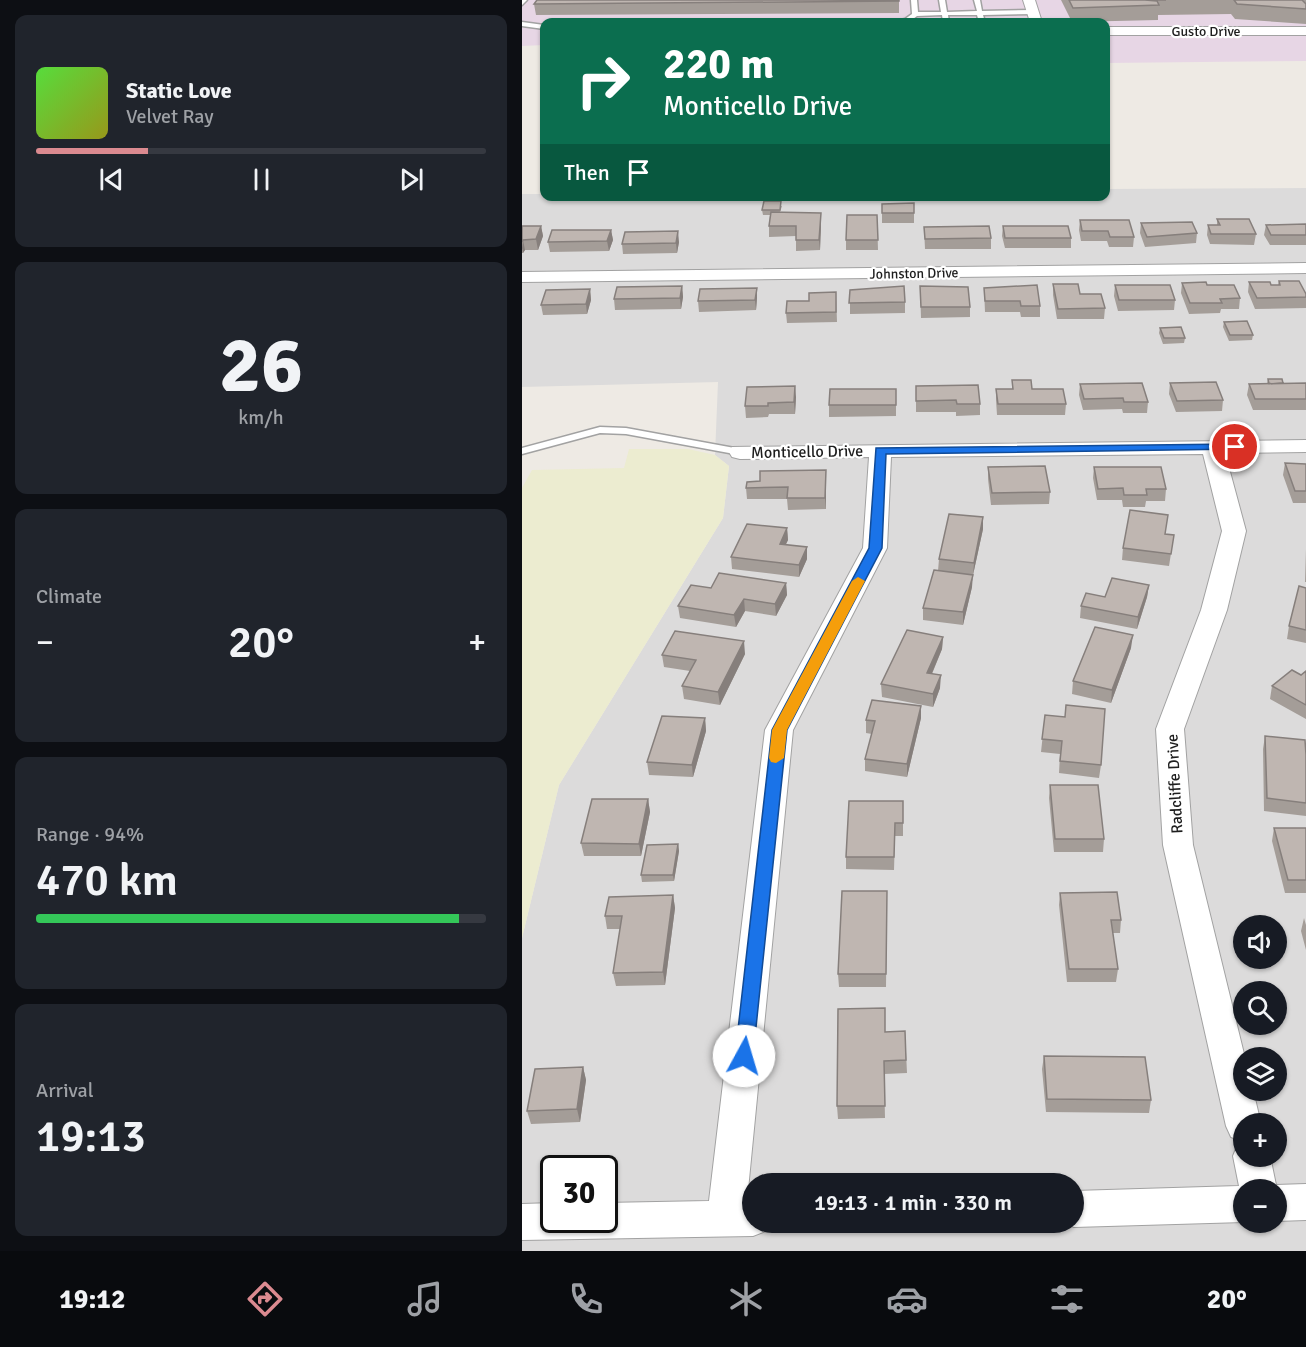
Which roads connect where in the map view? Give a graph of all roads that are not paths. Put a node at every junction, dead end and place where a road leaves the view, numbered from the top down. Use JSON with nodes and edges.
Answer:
{"nodes":[{"id":1,"x":914,"y":0,"type":"edge"},
{"id":2,"x":942,"y":0,"type":"edge"},
{"id":3,"x":977,"y":0,"type":"edge"},
{"id":4,"x":1032,"y":12,"type":"edge"},
{"id":5,"x":944,"y":13,"type":"junction"},
{"id":6,"x":980,"y":13,"type":"junction"},
{"id":7,"x":915,"y":14,"type":"junction"},
{"id":8,"x":910,"y":18,"type":"edge"},
{"id":9,"x":945,"y":18,"type":"edge"},
{"id":10,"x":981,"y":18,"type":"edge"},
{"id":11,"x":522,"y":24,"type":"edge"},
{"id":12,"x":540,"y":26,"type":"edge"},
{"id":13,"x":1110,"y":31,"type":"edge"},
{"id":14,"x":1306,"y":31,"type":"edge"},
{"id":15,"x":1306,"y":268,"type":"edge"},
{"id":16,"x":522,"y":278,"type":"edge"},
{"id":17,"x":1306,"y":446,"type":"edge"},
{"id":18,"x":1212,"y":447,"type":"junction"},
{"id":19,"x":880,"y":450,"type":"junction"},
{"id":20,"x":522,"y":451,"type":"edge"},
{"id":21,"x":740,"y":452,"type":"joint"},
{"id":22,"x":1241,"y":1113,"type":"edge"},
{"id":23,"x":1306,"y":1202,"type":"edge"},
{"id":24,"x":1287,"y":1203,"type":"edge"},
{"id":25,"x":1233,"y":1204,"type":"edge"},
{"id":26,"x":1084,"y":1209,"type":"edge"},
{"id":27,"x":740,"y":1218,"type":"edge"},
{"id":28,"x":522,"y":1222,"type":"edge"}],
"edges":[{"from":1,"to":7,"type":"lane"},
{"from":2,"to":5,"type":"lane"},
{"from":3,"to":6,"type":"lane"},
{"from":4,"to":6,"type":"lane"},
{"from":5,"to":6,"type":"lane"},
{"from":5,"to":7,"type":"lane"},
{"from":5,"to":9,"type":"lane"},
{"from":6,"to":10,"type":"lane"},
{"from":7,"to":8,"type":"lane"},
{"from":11,"to":12,"type":"lane"},
{"from":13,"to":14,"type":"street","name":"Gusto Drive"},
{"from":15,"to":16,"type":"street","name":"Johnston Drive"},
{"from":17,"to":18,"type":"street","name":"Monticello Drive"},
{"from":18,"to":19,"type":"street","name":"Monticello Drive"},
{"from":18,"to":22,"type":"street","name":"Radcliffe Drive"},
{"from":19,"to":21,"type":"street","name":"Monticello Drive"},
{"from":19,"to":27,"type":"street"},
{"from":20,"to":21,"type":"lane"},
{"from":23,"to":24,"type":"street"},
{"from":25,"to":26,"type":"street"},
{"from":27,"to":28,"type":"street"}]}
